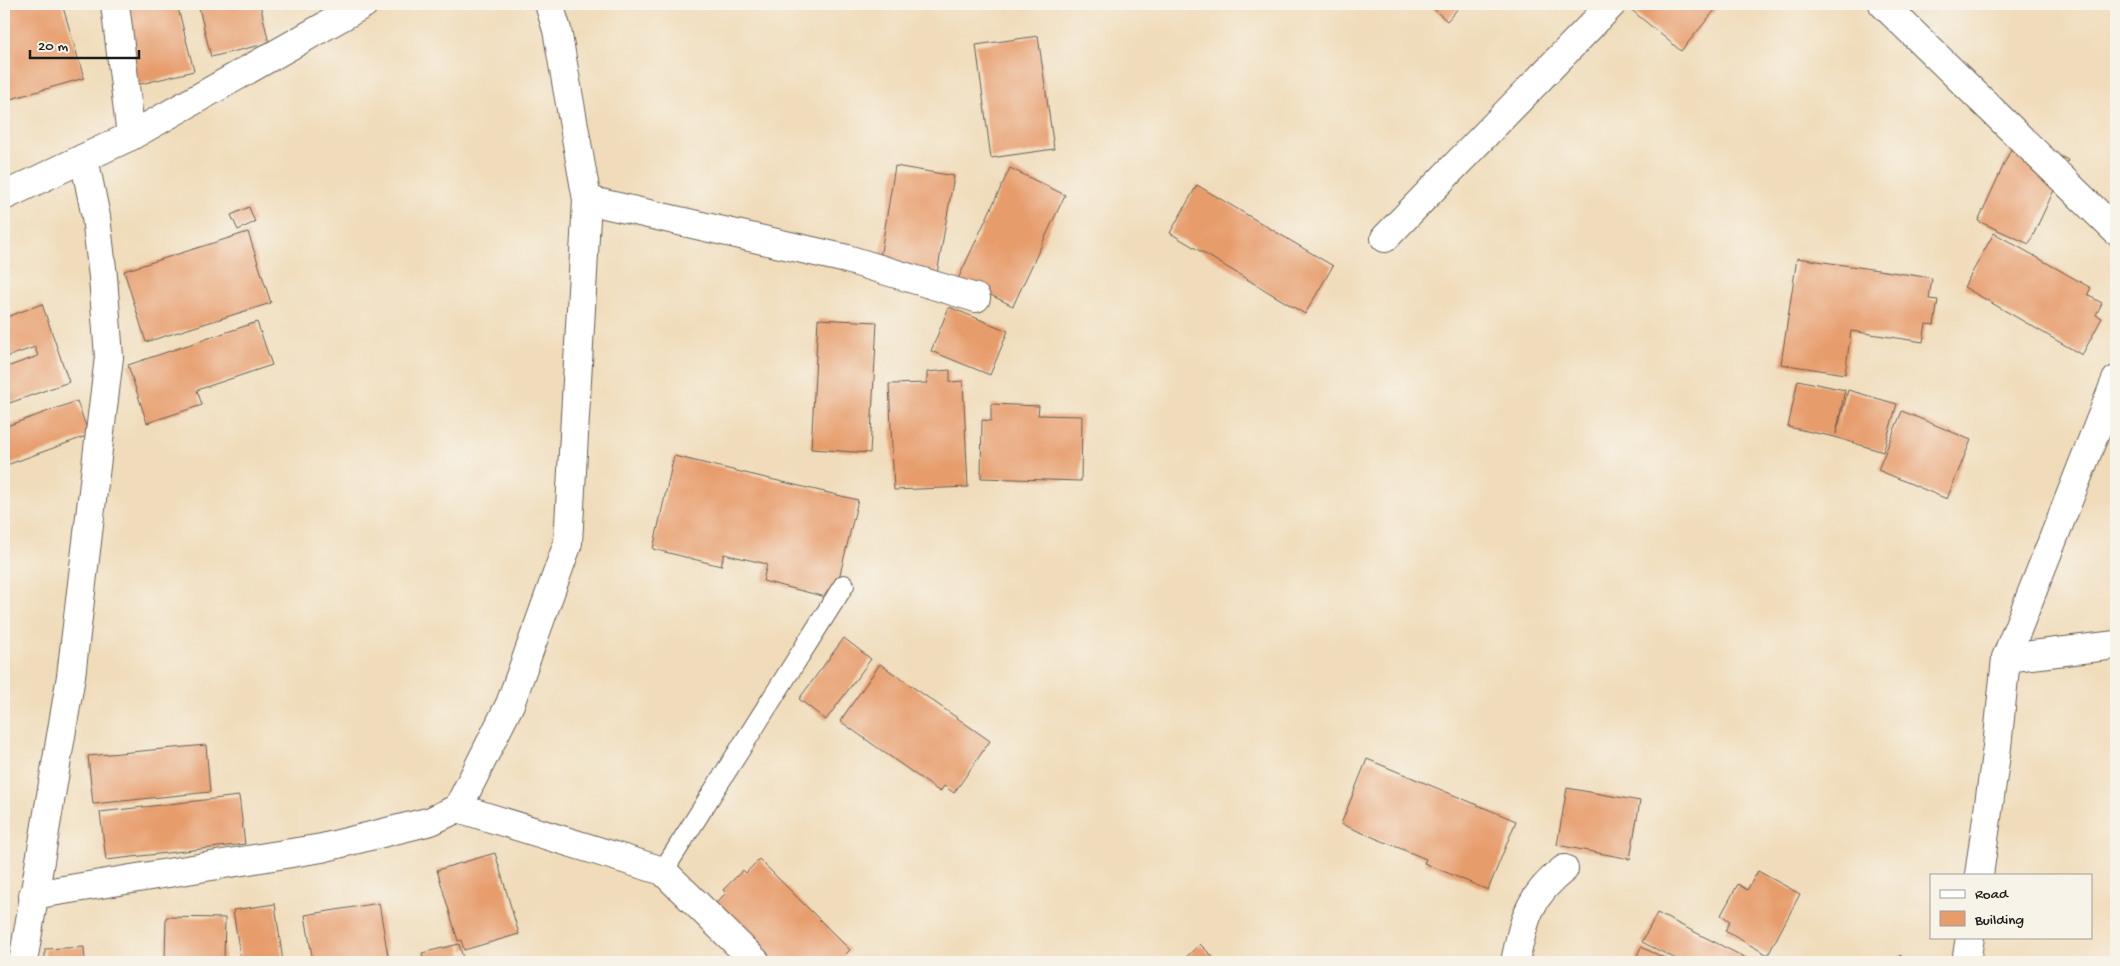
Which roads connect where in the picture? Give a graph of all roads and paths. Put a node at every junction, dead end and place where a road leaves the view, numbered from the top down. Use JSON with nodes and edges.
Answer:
{"nodes":[{"id":1,"x":115,"y":4,"type":"edge"},
{"id":2,"x":364,"y":4,"type":"edge"},
{"id":3,"x":549,"y":4,"type":"edge"},
{"id":4,"x":1612,"y":4,"type":"edge"},
{"id":5,"x":1883,"y":4,"type":"edge"},
{"id":6,"x":130,"y":136,"type":"junction"},
{"id":7,"x":84,"y":158,"type":"junction"},
{"id":8,"x":4,"y":196,"type":"edge"},
{"id":9,"x":587,"y":200,"type":"junction"},
{"id":10,"x":2116,"y":231,"type":"edge"},
{"id":11,"x":1385,"y":238,"type":"dead end"},
{"id":12,"x":976,"y":298,"type":"dead end"},
{"id":13,"x":2116,"y":380,"type":"edge"},
{"id":14,"x":844,"y":585,"type":"dead end"},
{"id":15,"x":2116,"y":645,"type":"edge"},
{"id":16,"x":2006,"y":658,"type":"junction"},
{"id":17,"x":458,"y":808,"type":"junction"},
{"id":18,"x":1564,"y":869,"type":"dead end"},
{"id":19,"x":663,"y":872,"type":"junction"},
{"id":20,"x":1979,"y":874,"type":"edge"},
{"id":21,"x":34,"y":895,"type":"junction"},
{"id":22,"x":1970,"y":938,"type":"edge"},
{"id":23,"x":23,"y":962,"type":"edge"},
{"id":24,"x":756,"y":962,"type":"edge"},
{"id":25,"x":1515,"y":962,"type":"edge"},
{"id":26,"x":1966,"y":962,"type":"edge"}],
"edges":[{"from":1,"to":6,"type":"street"},
{"from":2,"to":6,"type":"street"},
{"from":3,"to":9,"type":"street"},
{"from":4,"to":11,"type":"street"},
{"from":5,"to":10,"type":"street"},
{"from":6,"to":7,"type":"street"},
{"from":7,"to":8,"type":"street"},
{"from":7,"to":21,"type":"street"},
{"from":9,"to":12,"type":"street"},
{"from":9,"to":17,"type":"street"},
{"from":13,"to":16,"type":"street"},
{"from":14,"to":19,"type":"lane"},
{"from":15,"to":16,"type":"street"},
{"from":16,"to":20,"type":"street"},
{"from":17,"to":19,"type":"street"},
{"from":17,"to":21,"type":"street"},
{"from":18,"to":25,"type":"street"},
{"from":19,"to":24,"type":"street"},
{"from":21,"to":23,"type":"street"},
{"from":22,"to":26,"type":"street"}]}
